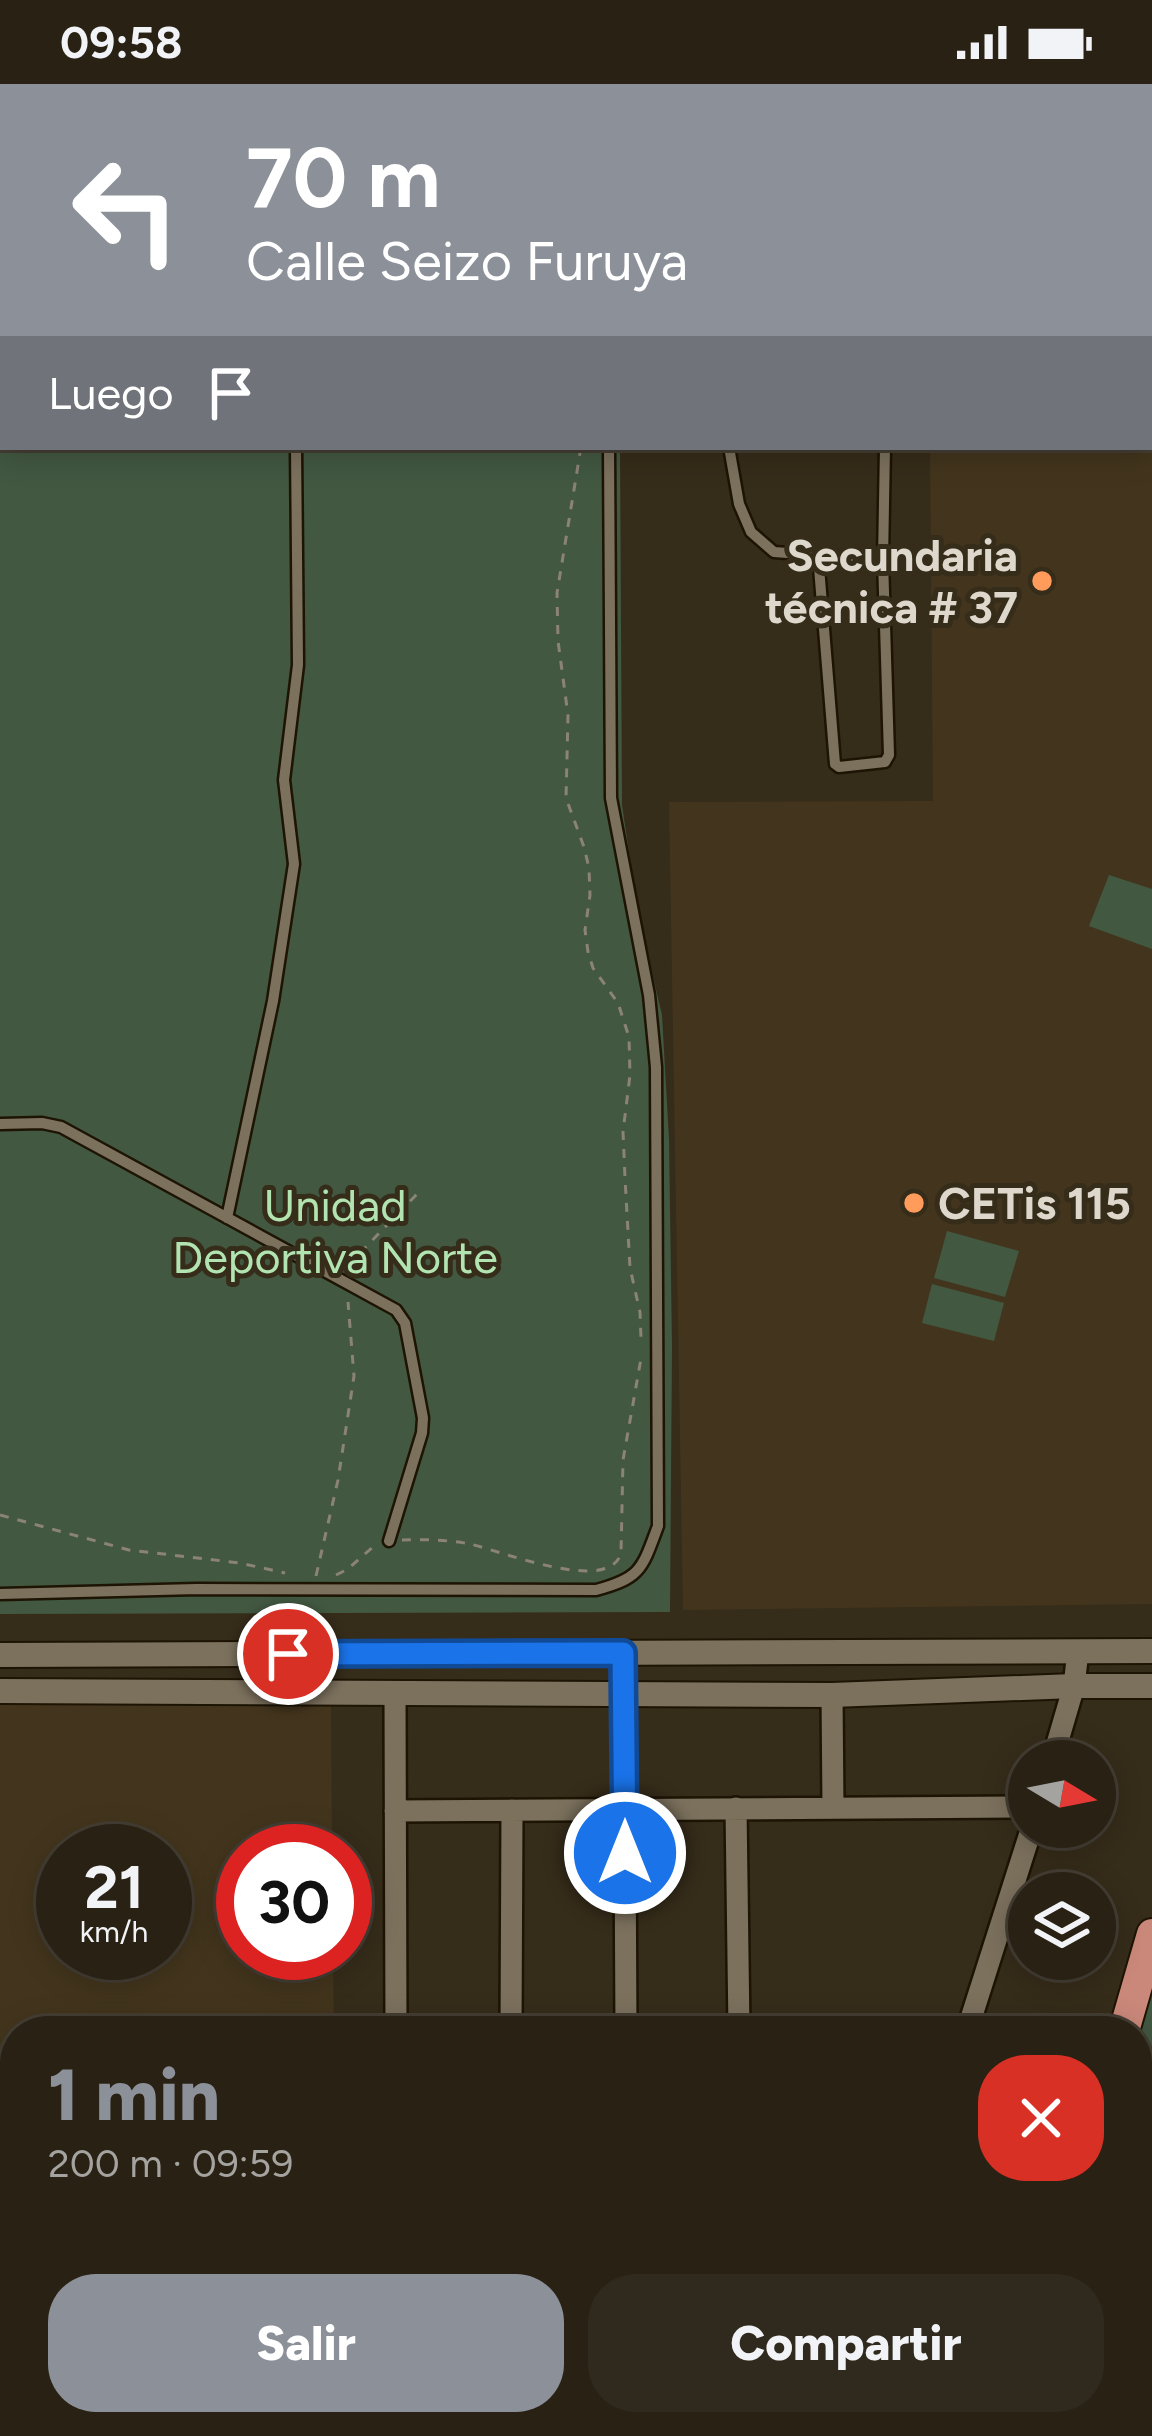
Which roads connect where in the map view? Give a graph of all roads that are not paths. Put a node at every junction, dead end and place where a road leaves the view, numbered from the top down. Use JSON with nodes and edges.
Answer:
{"nodes":[{"id":1,"x":296,"y":450,"type":"edge"},
{"id":2,"x":609,"y":450,"type":"edge"},
{"id":3,"x":730,"y":450,"type":"edge"},
{"id":4,"x":885,"y":450,"type":"edge"},
{"id":5,"x":818,"y":555,"type":"junction"},
{"id":6,"x":883,"y":560,"type":"junction"},
{"id":7,"x":0,"y":1124,"type":"edge"},
{"id":8,"x":226,"y":1218,"type":"junction"},
{"id":9,"x":389,"y":1540,"type":"road end"},
{"id":10,"x":0,"y":1594,"type":"edge"},
{"id":11,"x":1078,"y":1651,"type":"junction"},
{"id":12,"x":1152,"y":1651,"type":"edge"},
{"id":13,"x":623,"y":1653,"type":"junction"},
{"id":14,"x":0,"y":1655,"type":"edge"},
{"id":15,"x":1074,"y":1686,"type":"junction"},
{"id":16,"x":1152,"y":1686,"type":"edge"},
{"id":17,"x":0,"y":1690,"type":"edge"},
{"id":18,"x":395,"y":1694,"type":"junction"},
{"id":19,"x":624,"y":1694,"type":"junction"},
{"id":20,"x":832,"y":1695,"type":"junction"},
{"id":21,"x":1058,"y":1740,"type":"edge"},
{"id":22,"x":1008,"y":1807,"type":"edge"},
{"id":23,"x":736,"y":1808,"type":"junction"},
{"id":24,"x":833,"y":1808,"type":"junction"},
{"id":25,"x":625,"y":1809,"type":"junction"},
{"id":26,"x":512,"y":1810,"type":"junction"},
{"id":27,"x":394,"y":1811,"type":"junction"},
{"id":28,"x":1025,"y":1848,"type":"edge"},
{"id":29,"x":1152,"y":1934,"type":"edge"},
{"id":30,"x":396,"y":2016,"type":"edge"},
{"id":31,"x":511,"y":2016,"type":"edge"},
{"id":32,"x":626,"y":2016,"type":"edge"},
{"id":33,"x":739,"y":2016,"type":"edge"},
{"id":34,"x":972,"y":2016,"type":"edge"},
{"id":35,"x":1129,"y":2016,"type":"edge"}],
"edges":[{"from":1,"to":8,"type":"lane"},
{"from":2,"to":10,"type":"lane"},
{"from":3,"to":5,"type":"lane"},
{"from":4,"to":6,"type":"lane"},
{"from":5,"to":6,"type":"lane"},
{"from":5,"to":6,"type":"lane"},
{"from":7,"to":8,"type":"lane"},
{"from":8,"to":9,"type":"lane"},
{"from":11,"to":12,"type":"street"},
{"from":11,"to":13,"type":"street"},
{"from":11,"to":15,"type":"street"},
{"from":13,"to":14,"type":"street"},
{"from":13,"to":19,"type":"street"},
{"from":15,"to":16,"type":"street"},
{"from":15,"to":20,"type":"street"},
{"from":15,"to":21,"type":"street"},
{"from":17,"to":18,"type":"street"},
{"from":18,"to":19,"type":"street"},
{"from":18,"to":27,"type":"street"},
{"from":19,"to":20,"type":"street"},
{"from":19,"to":25,"type":"street"},
{"from":20,"to":24,"type":"street"},
{"from":22,"to":24,"type":"street"},
{"from":23,"to":24,"type":"street"},
{"from":23,"to":25,"type":"street"},
{"from":23,"to":33,"type":"street"},
{"from":25,"to":26,"type":"street"},
{"from":25,"to":32,"type":"street"},
{"from":26,"to":27,"type":"street"},
{"from":26,"to":31,"type":"street"},
{"from":27,"to":30,"type":"street"},
{"from":28,"to":34,"type":"street"},
{"from":29,"to":35,"type":"main road"}]}
